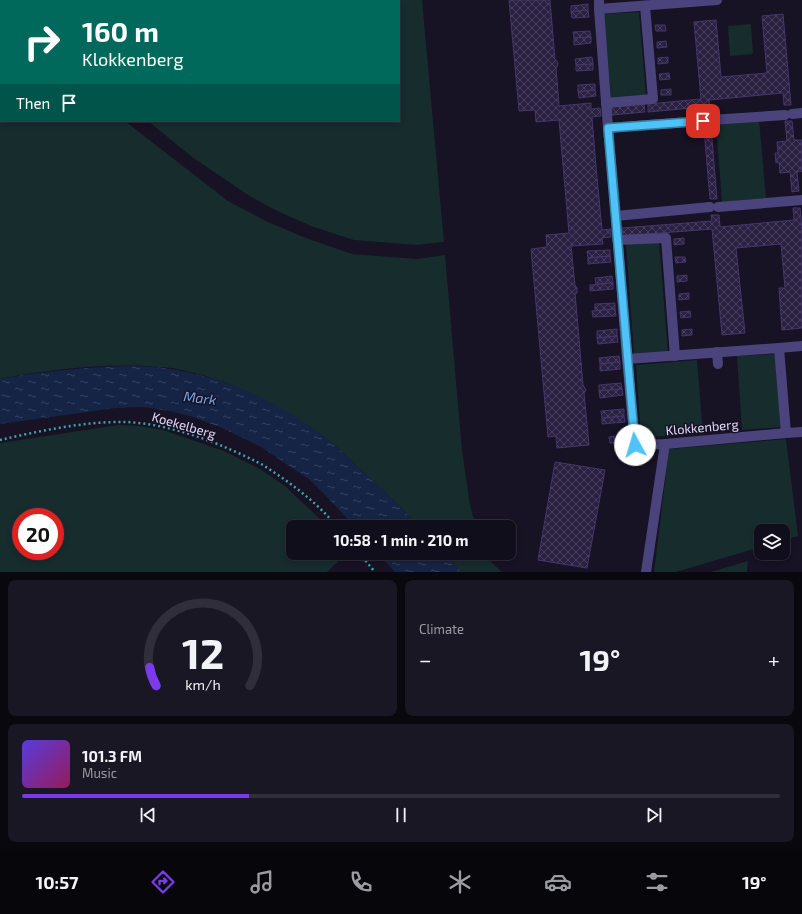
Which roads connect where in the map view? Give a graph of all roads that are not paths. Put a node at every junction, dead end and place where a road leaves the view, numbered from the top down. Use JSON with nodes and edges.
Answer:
{"nodes":[{"id":1,"x":717,"y":0,"type":"edge"},
{"id":2,"x":599,"y":5,"type":"edge"},
{"id":3,"x":645,"y":6,"type":"junction"},
{"id":4,"x":606,"y":103,"type":"junction"},
{"id":5,"x":793,"y":114,"type":"edge"},
{"id":6,"x":608,"y":128,"type":"junction"},
{"id":7,"x":802,"y":200,"type":"edge"},
{"id":8,"x":616,"y":216,"type":"junction"},
{"id":9,"x":617,"y":240,"type":"junction"},
{"id":10,"x":802,"y":346,"type":"edge"},
{"id":11,"x":779,"y":348,"type":"junction"},
{"id":12,"x":718,"y":352,"type":"junction"},
{"id":13,"x":675,"y":356,"type":"junction"},
{"id":14,"x":627,"y":359,"type":"junction"},
{"id":15,"x":718,"y":364,"type":"dead end"},
{"id":16,"x":802,"y":432,"type":"edge"},
{"id":17,"x":786,"y":433,"type":"junction"},
{"id":18,"x":665,"y":444,"type":"junction"},
{"id":19,"x":646,"y":572,"type":"edge"}],
"edges":[{"from":1,"to":3,"type":"lane"},
{"from":2,"to":3,"type":"lane"},
{"from":2,"to":4,"type":"lane","name":"Klokkenberg"},
{"from":3,"to":4,"type":"lane"},
{"from":4,"to":6,"type":"lane","name":"Klokkenberg"},
{"from":5,"to":6,"type":"lane"},
{"from":6,"to":8,"type":"lane","name":"Klokkenberg"},
{"from":7,"to":8,"type":"lane"},
{"from":8,"to":9,"type":"lane","name":"Klokkenberg"},
{"from":9,"to":13,"type":"lane"},
{"from":9,"to":14,"type":"lane","name":"Klokkenberg"},
{"from":10,"to":11,"type":"lane"},
{"from":11,"to":12,"type":"lane"},
{"from":11,"to":17,"type":"lane"},
{"from":12,"to":13,"type":"lane"},
{"from":12,"to":15,"type":"lane"},
{"from":13,"to":14,"type":"lane"},
{"from":14,"to":18,"type":"lane","name":"Klokkenberg"},
{"from":16,"to":17,"type":"lane","name":"Klokkenberg"},
{"from":17,"to":18,"type":"lane","name":"Klokkenberg"},
{"from":18,"to":19,"type":"lane"}]}
